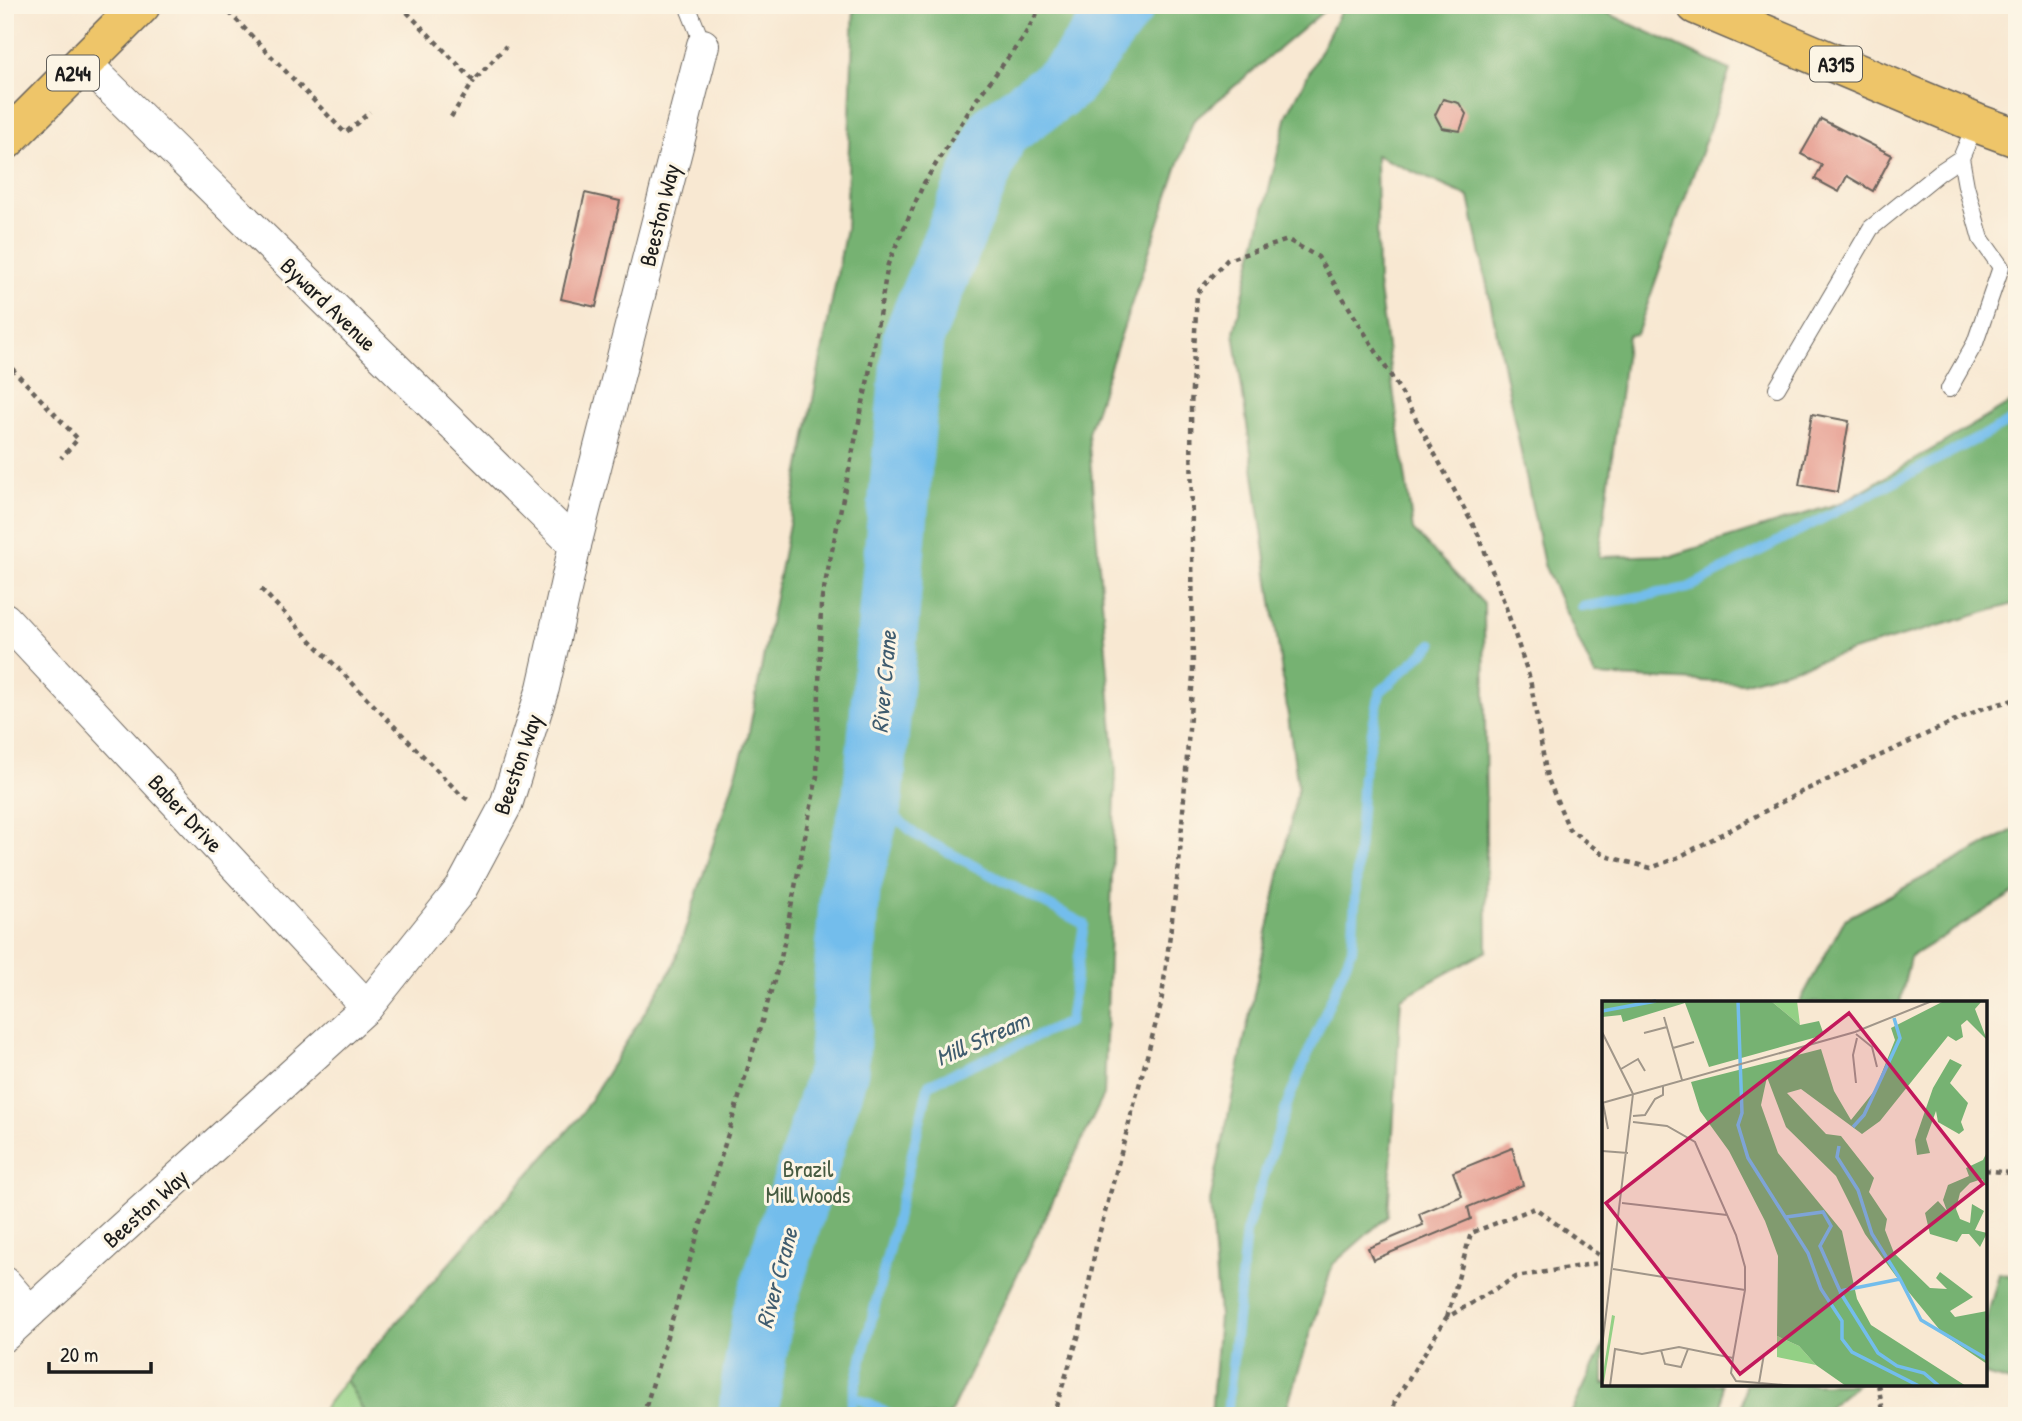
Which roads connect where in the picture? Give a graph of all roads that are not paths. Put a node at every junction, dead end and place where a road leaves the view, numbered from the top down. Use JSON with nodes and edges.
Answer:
{"nodes":[{"id":1,"x":141,"y":5,"type":"edge"},
{"id":2,"x":687,"y":5,"type":"edge"},
{"id":3,"x":1696,"y":5,"type":"edge"},
{"id":4,"x":703,"y":45,"type":"joint"},
{"id":5,"x":83,"y":62,"type":"junction"},
{"id":6,"x":1976,"y":123,"type":"junction"},
{"id":7,"x":2017,"y":138,"type":"edge"},
{"id":8,"x":5,"y":141,"type":"edge"},
{"id":9,"x":1961,"y":158,"type":"junction"},
{"id":10,"x":1777,"y":388,"type":"dead end"},
{"id":11,"x":1949,"y":389,"type":"dead end"},
{"id":12,"x":575,"y":545,"type":"junction"},
{"id":13,"x":5,"y":619,"type":"edge"},
{"id":14,"x":367,"y":1007,"type":"junction"},
{"id":15,"x":5,"y":1283,"type":"edge"},
{"id":16,"x":30,"y":1312,"type":"junction"},
{"id":17,"x":5,"y":1335,"type":"edge"}],
"edges":[{"from":1,"to":5,"type":"main road","number":"A244"},
{"from":2,"to":4,"type":"lane"},
{"from":3,"to":6,"type":"main road","number":"A315"},
{"from":4,"to":12,"type":"street","name":"Beeston Way"},
{"from":5,"to":8,"type":"main road","number":"A244"},
{"from":5,"to":12,"type":"street","name":"Byward Avenue"},
{"from":6,"to":7,"type":"main road","number":"A315"},
{"from":6,"to":9,"type":"lane"},
{"from":9,"to":10,"type":"lane"},
{"from":9,"to":11,"type":"lane"},
{"from":12,"to":14,"type":"street","name":"Beeston Way"},
{"from":13,"to":14,"type":"street","name":"Baber Drive"},
{"from":14,"to":16,"type":"street","name":"Beeston Way"},
{"from":15,"to":16,"type":"street"},
{"from":16,"to":17,"type":"street","name":"Beeston Way"}]}
